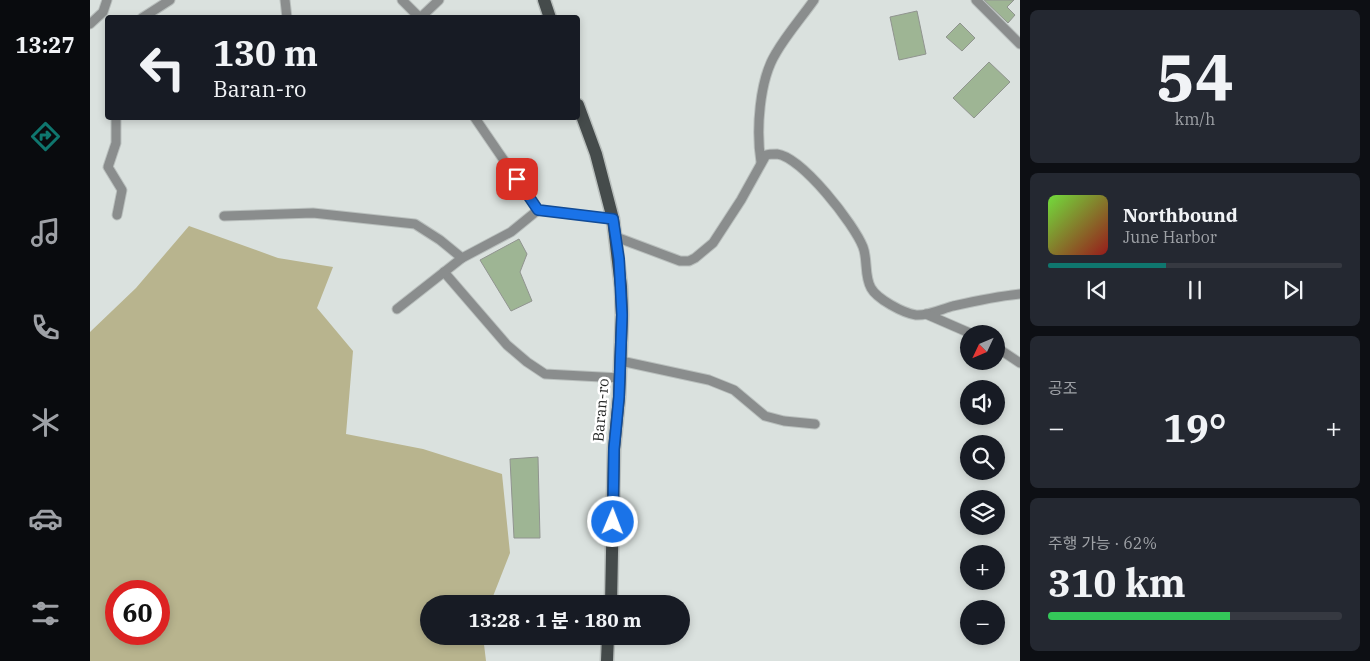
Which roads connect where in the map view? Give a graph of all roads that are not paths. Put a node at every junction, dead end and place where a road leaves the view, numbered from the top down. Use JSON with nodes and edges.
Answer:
{"nodes":[{"id":1,"x":107,"y":0,"type":"edge"},
{"id":2,"x":170,"y":0,"type":"edge"},
{"id":3,"x":285,"y":0,"type":"edge"},
{"id":4,"x":402,"y":0,"type":"edge"},
{"id":5,"x":439,"y":0,"type":"edge"},
{"id":6,"x":544,"y":0,"type":"edge"},
{"id":7,"x":814,"y":0,"type":"edge"},
{"id":8,"x":976,"y":0,"type":"edge"},
{"id":9,"x":147,"y":15,"type":"edge"},
{"id":10,"x":287,"y":15,"type":"edge"},
{"id":11,"x":417,"y":15,"type":"edge"},
{"id":12,"x":423,"y":15,"type":"edge"},
{"id":13,"x":549,"y":15,"type":"edge"},
{"id":14,"x":90,"y":24,"type":"edge"},
{"id":15,"x":1020,"y":44,"type":"edge"},
{"id":16,"x":580,"y":110,"type":"edge"},
{"id":17,"x":116,"y":120,"type":"edge"},
{"id":18,"x":476,"y":120,"type":"edge"},
{"id":19,"x":761,"y":162,"type":"junction"},
{"id":20,"x":538,"y":210,"type":"junction"},
{"id":21,"x":118,"y":215,"type":"dead end"},
{"id":22,"x":224,"y":216,"type":"dead end"},
{"id":23,"x":613,"y":219,"type":"junction"},
{"id":24,"x":616,"y":237,"type":"junction"},
{"id":25,"x":462,"y":258,"type":"junction"},
{"id":26,"x":444,"y":272,"type":"junction"},
{"id":27,"x":1020,"y":294,"type":"edge"},
{"id":28,"x":398,"y":309,"type":"dead end"},
{"id":29,"x":926,"y":314,"type":"junction"},
{"id":30,"x":960,"y":329,"type":"edge"},
{"id":31,"x":1005,"y":352,"type":"edge"},
{"id":32,"x":621,"y":361,"type":"junction"},
{"id":33,"x":1020,"y":363,"type":"edge"},
{"id":34,"x":620,"y":378,"type":"junction"},
{"id":35,"x":815,"y":424,"type":"dead end"},
{"id":36,"x":611,"y":595,"type":"edge"},
{"id":37,"x":607,"y":645,"type":"edge"},
{"id":38,"x":606,"y":661,"type":"edge"}],
"edges":[{"from":1,"to":14,"type":"lane"},
{"from":2,"to":9,"type":"lane"},
{"from":3,"to":10,"type":"lane"},
{"from":4,"to":11,"type":"lane"},
{"from":5,"to":12,"type":"lane"},
{"from":6,"to":13,"type":"main road"},
{"from":7,"to":19,"type":"lane"},
{"from":8,"to":15,"type":"lane"},
{"from":16,"to":23,"type":"main road","name":"Baran-ro"},
{"from":17,"to":21,"type":"lane"},
{"from":18,"to":20,"type":"lane"},
{"from":19,"to":24,"type":"lane"},
{"from":19,"to":29,"type":"lane"},
{"from":20,"to":23,"type":"lane"},
{"from":20,"to":25,"type":"lane"},
{"from":22,"to":25,"type":"lane"},
{"from":23,"to":24,"type":"main road","name":"Baran-ro"},
{"from":24,"to":32,"type":"main road","name":"Baran-ro"},
{"from":25,"to":26,"type":"lane"},
{"from":26,"to":28,"type":"lane"},
{"from":26,"to":34,"type":"lane"},
{"from":27,"to":29,"type":"lane"},
{"from":29,"to":30,"type":"lane"},
{"from":31,"to":33,"type":"lane"},
{"from":32,"to":34,"type":"main road","name":"Baran-ro"},
{"from":32,"to":35,"type":"lane"},
{"from":34,"to":36,"type":"main road","name":"Baran-ro"},
{"from":37,"to":38,"type":"main road"}]}
